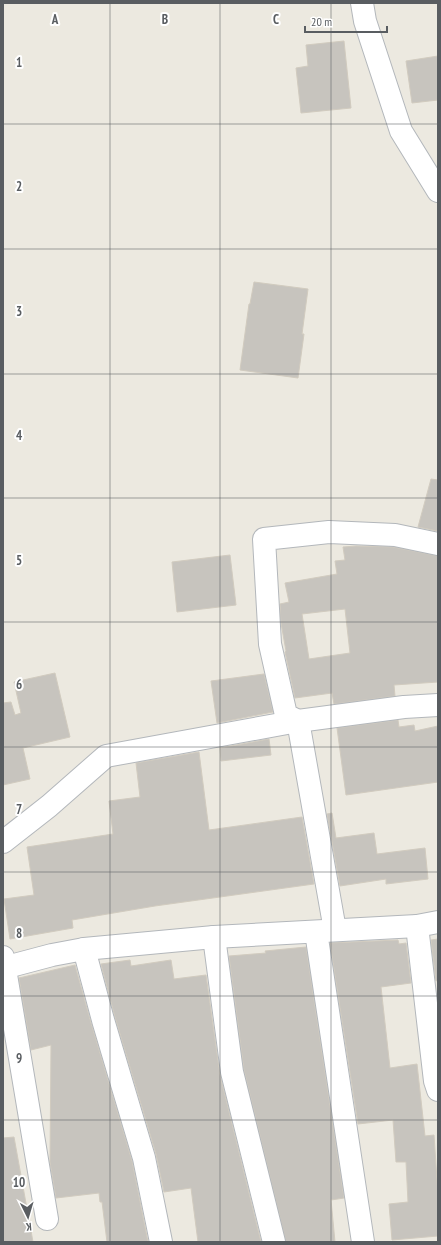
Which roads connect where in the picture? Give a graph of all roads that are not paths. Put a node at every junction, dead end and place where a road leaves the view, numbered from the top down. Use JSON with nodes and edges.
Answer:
{"nodes":[{"id":1,"x":362,"y":3,"type":"edge"},
{"id":2,"x":438,"y":192,"type":"edge"},
{"id":3,"x":438,"y":544,"type":"edge"},
{"id":4,"x":438,"y":705,"type":"edge"},
{"id":5,"x":298,"y":721,"type":"junction"},
{"id":6,"x":3,"y":842,"type":"edge"},
{"id":7,"x":438,"y":922,"type":"edge"},
{"id":8,"x":417,"y":926,"type":"junction"},
{"id":9,"x":325,"y":931,"type":"junction"},
{"id":10,"x":214,"y":937,"type":"junction"},
{"id":11,"x":84,"y":949,"type":"junction"},
{"id":12,"x":4,"y":964,"type":"edge"},
{"id":13,"x":438,"y":1090,"type":"edge"},
{"id":14,"x":47,"y":1219,"type":"dead end"},
{"id":15,"x":161,"y":1242,"type":"edge"},
{"id":16,"x":274,"y":1242,"type":"edge"},
{"id":17,"x":363,"y":1242,"type":"edge"}],
"edges":[{"from":1,"to":2,"type":"street"},
{"from":3,"to":5,"type":"street"},
{"from":4,"to":5,"type":"street"},
{"from":5,"to":6,"type":"street"},
{"from":5,"to":9,"type":"street"},
{"from":7,"to":8,"type":"street"},
{"from":8,"to":9,"type":"street"},
{"from":8,"to":13,"type":"street"},
{"from":9,"to":10,"type":"street"},
{"from":9,"to":17,"type":"street"},
{"from":10,"to":11,"type":"street"},
{"from":10,"to":16,"type":"street"},
{"from":11,"to":12,"type":"street"},
{"from":11,"to":15,"type":"street"},
{"from":12,"to":14,"type":"street"}]}
